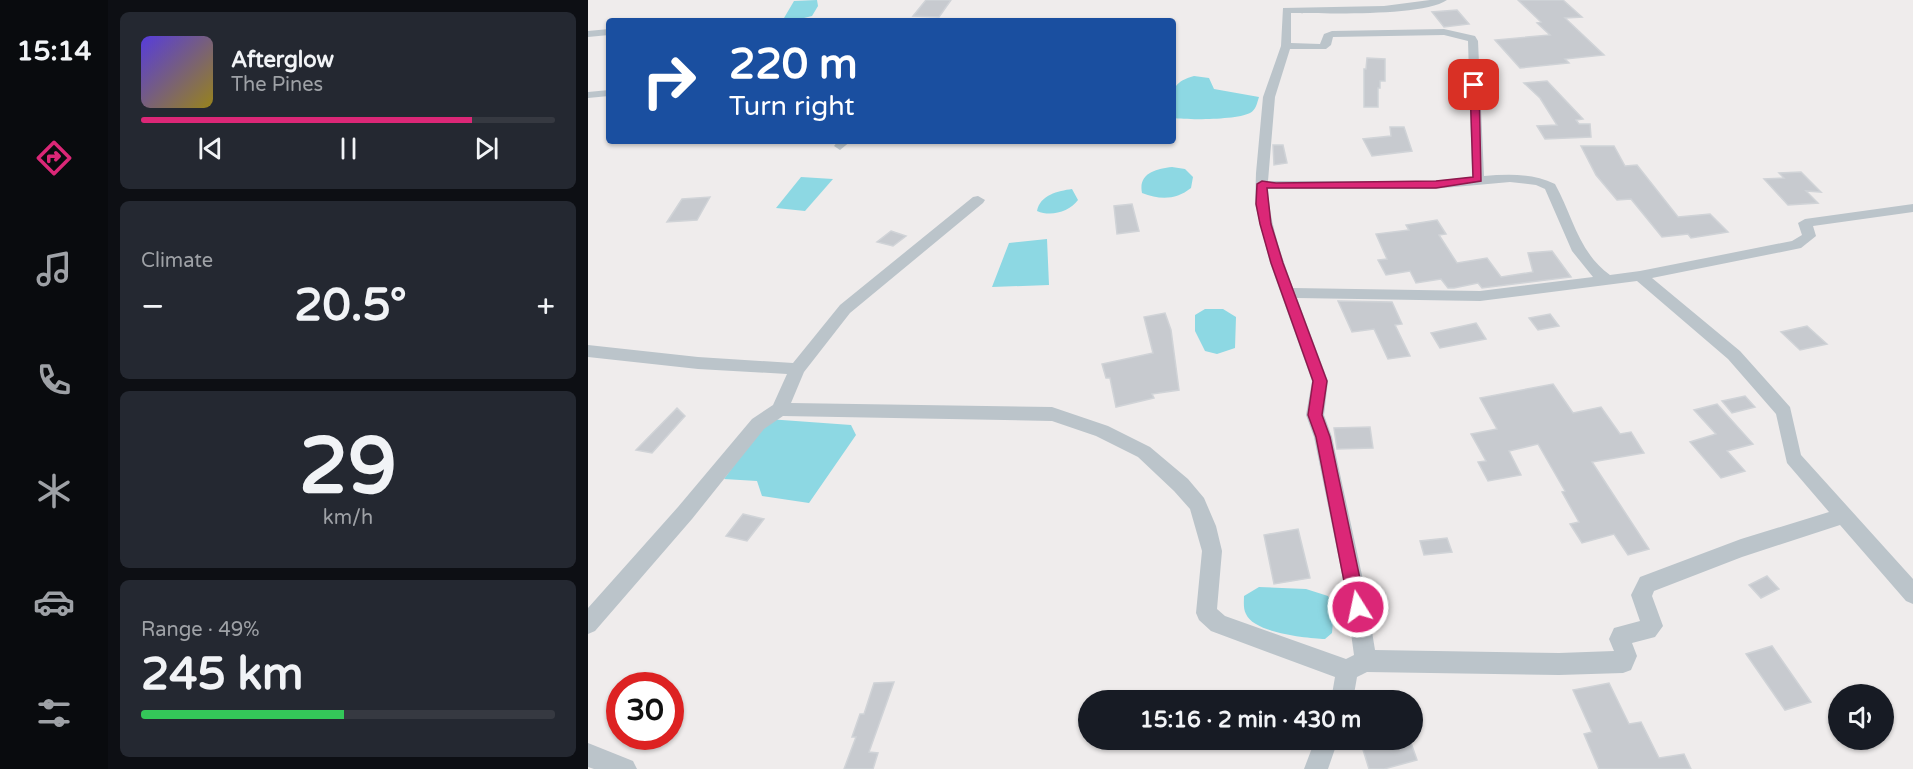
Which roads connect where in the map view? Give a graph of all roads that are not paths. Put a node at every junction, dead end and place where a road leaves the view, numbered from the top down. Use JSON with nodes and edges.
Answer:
{"nodes":[{"id":1,"x":1443,"y":0,"type":"edge"},
{"id":2,"x":606,"y":32,"type":"edge"},
{"id":3,"x":588,"y":34,"type":"edge"},
{"id":4,"x":1286,"y":46,"type":"junction"},
{"id":5,"x":606,"y":93,"type":"edge"},
{"id":6,"x":588,"y":95,"type":"edge"},
{"id":7,"x":1478,"y":179,"type":"junction"},
{"id":8,"x":1262,"y":184,"type":"junction"},
{"id":9,"x":978,"y":200,"type":"dead end"},
{"id":10,"x":1913,"y":208,"type":"edge"},
{"id":11,"x":1640,"y":276,"type":"junction"},
{"id":12,"x":1607,"y":280,"type":"junction"},
{"id":13,"x":1287,"y":293,"type":"junction"},
{"id":14,"x":588,"y":351,"type":"edge"},
{"id":15,"x":797,"y":369,"type":"junction"},
{"id":16,"x":780,"y":409,"type":"junction"},
{"id":17,"x":1842,"y":516,"type":"junction"},
{"id":18,"x":1913,"y":594,"type":"edge"},
{"id":19,"x":588,"y":624,"type":"edge"},
{"id":20,"x":1356,"y":665,"type":"junction"},
{"id":21,"x":1346,"y":690,"type":"edge"},
{"id":22,"x":1323,"y":750,"type":"edge"},
{"id":23,"x":588,"y":755,"type":"edge"},
{"id":24,"x":625,"y":769,"type":"edge"},
{"id":25,"x":1316,"y":769,"type":"edge"}],
"edges":[{"from":1,"to":4,"type":"street"},
{"from":2,"to":3,"type":"street"},
{"from":4,"to":7,"type":"street"},
{"from":4,"to":8,"type":"street"},
{"from":5,"to":6,"type":"street"},
{"from":7,"to":8,"type":"street"},
{"from":7,"to":12,"type":"street"},
{"from":8,"to":13,"type":"street"},
{"from":9,"to":15,"type":"street"},
{"from":10,"to":11,"type":"street"},
{"from":11,"to":12,"type":"street"},
{"from":11,"to":17,"type":"street"},
{"from":12,"to":13,"type":"street"},
{"from":13,"to":20,"type":"street"},
{"from":14,"to":15,"type":"street"},
{"from":15,"to":16,"type":"street"},
{"from":16,"to":19,"type":"street"},
{"from":16,"to":20,"type":"street"},
{"from":17,"to":18,"type":"street"},
{"from":17,"to":20,"type":"street"},
{"from":20,"to":21,"type":"street"},
{"from":22,"to":25,"type":"street"},
{"from":23,"to":24,"type":"street"}]}
